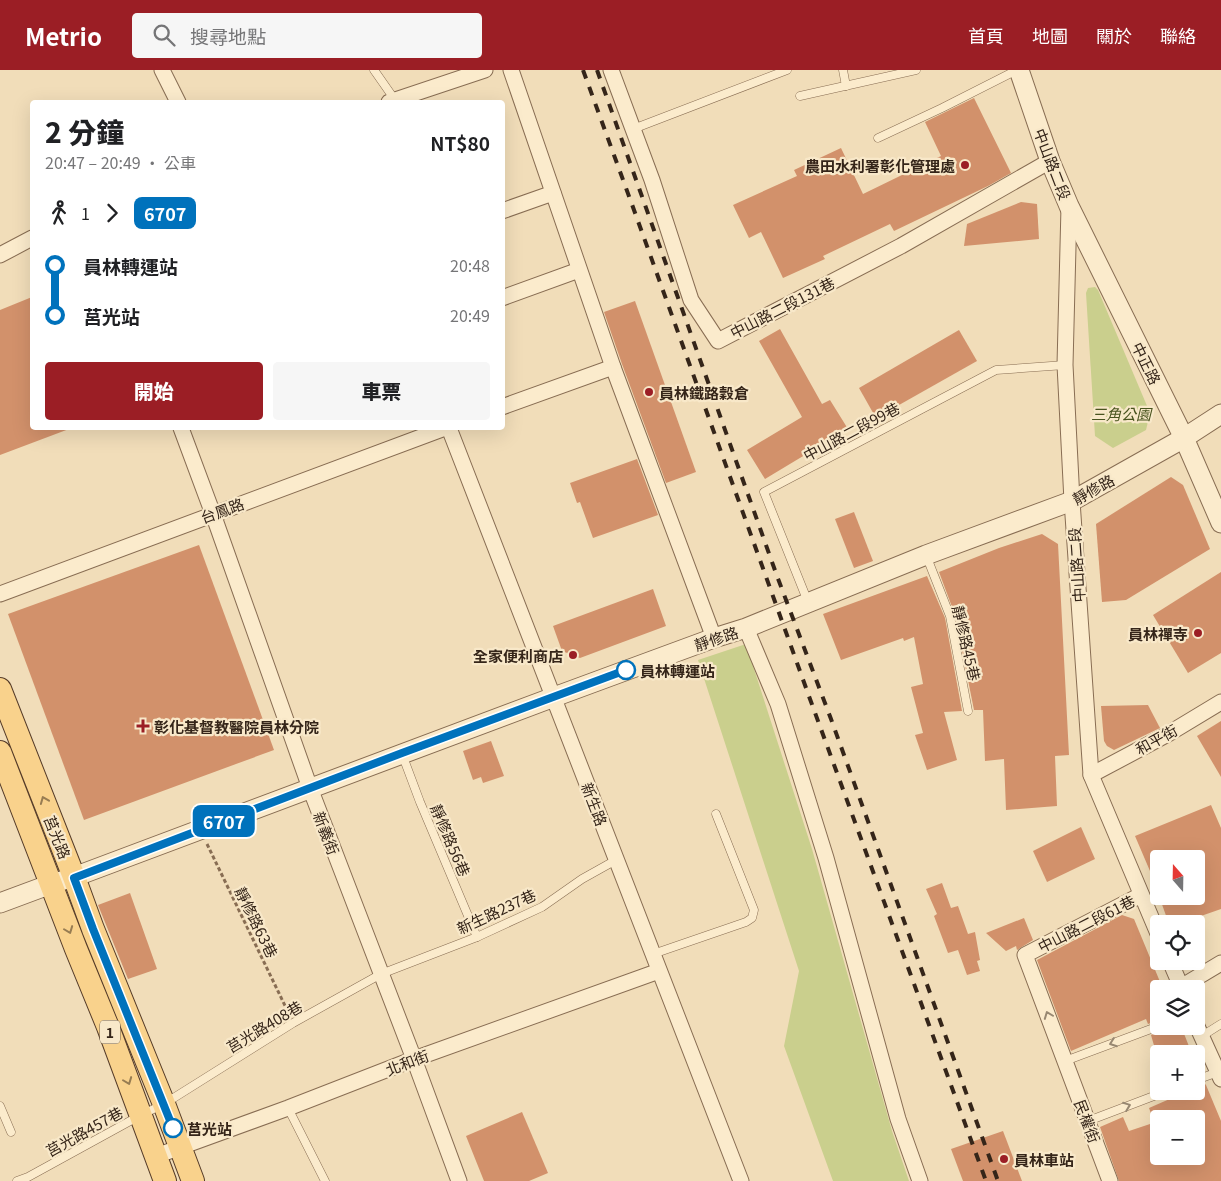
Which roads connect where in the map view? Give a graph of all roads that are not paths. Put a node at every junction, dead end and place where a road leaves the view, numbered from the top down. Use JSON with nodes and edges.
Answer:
{"nodes":[{"id":1,"x":162,"y":70,"type":"edge"},
{"id":2,"x":374,"y":70,"type":"edge"},
{"id":3,"x":485,"y":70,"type":"edge"},
{"id":4,"x":511,"y":70,"type":"edge"},
{"id":5,"x":611,"y":70,"type":"edge"},
{"id":6,"x":787,"y":70,"type":"edge"},
{"id":7,"x":843,"y":70,"type":"edge"},
{"id":8,"x":916,"y":70,"type":"edge"},
{"id":9,"x":1018,"y":70,"type":"edge"},
{"id":10,"x":458,"y":74,"type":"edge"},
{"id":11,"x":846,"y":86,"type":"junction"},
{"id":12,"x":800,"y":96,"type":"dead end"},
{"id":13,"x":177,"y":100,"type":"edge"},
{"id":14,"x":391,"y":100,"type":"edge"},
{"id":15,"x":394,"y":100,"type":"edge"},
{"id":16,"x":633,"y":129,"type":"junction"},
{"id":17,"x":878,"y":138,"type":"dead end"},
{"id":18,"x":1050,"y":161,"type":"junction"},
{"id":19,"x":553,"y":194,"type":"junction"},
{"id":20,"x":1069,"y":206,"type":"junction"},
{"id":21,"x":505,"y":210,"type":"edge"},
{"id":22,"x":30,"y":239,"type":"edge"},
{"id":23,"x":0,"y":254,"type":"edge"},
{"id":24,"x":579,"y":270,"type":"junction"},
{"id":25,"x":505,"y":297,"type":"edge"},
{"id":26,"x":1065,"y":365,"type":"junction"},
{"id":27,"x":613,"y":367,"type":"junction"},
{"id":28,"x":505,"y":406,"type":"edge"},
{"id":29,"x":1221,"y":414,"type":"edge"},
{"id":30,"x":182,"y":430,"type":"edge"},
{"id":31,"x":440,"y":430,"type":"edge"},
{"id":32,"x":450,"y":430,"type":"edge"},
{"id":33,"x":1184,"y":438,"type":"junction"},
{"id":34,"x":1072,"y":501,"type":"junction"},
{"id":35,"x":213,"y":514,"type":"junction"},
{"id":36,"x":1221,"y":523,"type":"edge"},
{"id":37,"x":926,"y":555,"type":"junction"},
{"id":38,"x":0,"y":594,"type":"edge"},
{"id":39,"x":809,"y":604,"type":"junction"},
{"id":40,"x":746,"y":628,"type":"junction"},
{"id":41,"x":714,"y":638,"type":"junction"},
{"id":42,"x":0,"y":689,"type":"edge"},
{"id":43,"x":554,"y":697,"type":"junction"},
{"id":44,"x":1221,"y":702,"type":"edge"},
{"id":45,"x":968,"y":711,"type":"dead end"},
{"id":46,"x":0,"y":752,"type":"edge"},
{"id":47,"x":402,"y":753,"type":"junction"},
{"id":48,"x":1090,"y":775,"type":"junction"},
{"id":49,"x":310,"y":788,"type":"junction"},
{"id":50,"x":716,"y":814,"type":"dead end"},
{"id":51,"x":616,"y":860,"type":"junction"},
{"id":52,"x":74,"y":878,"type":"junction"},
{"id":53,"x":52,"y":884,"type":"junction"},
{"id":54,"x":1141,"y":895,"type":"junction"},
{"id":55,"x":0,"y":903,"type":"edge"},
{"id":56,"x":1150,"y":916,"type":"edge"},
{"id":57,"x":477,"y":937,"type":"junction"},
{"id":58,"x":653,"y":954,"type":"junction"},
{"id":59,"x":1221,"y":963,"type":"edge"},
{"id":60,"x":659,"y":971,"type":"junction"},
{"id":61,"x":381,"y":974,"type":"junction"},
{"id":62,"x":1194,"y":980,"type":"edge"},
{"id":63,"x":1221,"y":1024,"type":"edge"},
{"id":64,"x":1205,"y":1028,"type":"edge"},
{"id":65,"x":1150,"y":1029,"type":"edge"},
{"id":66,"x":1201,"y":1035,"type":"edge"},
{"id":67,"x":414,"y":1059,"type":"junction"},
{"id":68,"x":1065,"y":1061,"type":"junction"},
{"id":69,"x":1219,"y":1076,"type":"edge"},
{"id":70,"x":1205,"y":1078,"type":"edge"},
{"id":71,"x":1150,"y":1098,"type":"edge"},
{"id":72,"x":164,"y":1104,"type":"junction"},
{"id":73,"x":0,"y":1106,"type":"edge"},
{"id":74,"x":288,"y":1108,"type":"junction"},
{"id":75,"x":141,"y":1116,"type":"junction"},
{"id":76,"x":1088,"y":1122,"type":"junction"},
{"id":77,"x":11,"y":1132,"type":"dead end"},
{"id":78,"x":180,"y":1147,"type":"junction"},
{"id":79,"x":156,"y":1156,"type":"junction"},
{"id":80,"x":29,"y":1179,"type":"edge"},
{"id":81,"x":17,"y":1181,"type":"edge"},
{"id":82,"x":165,"y":1181,"type":"edge"},
{"id":83,"x":193,"y":1181,"type":"edge"},
{"id":84,"x":325,"y":1181,"type":"edge"},
{"id":85,"x":459,"y":1181,"type":"edge"},
{"id":86,"x":741,"y":1181,"type":"edge"},
{"id":87,"x":920,"y":1181,"type":"edge"},
{"id":88,"x":1110,"y":1181,"type":"edge"}],
"edges":[{"from":1,"to":13,"type":"street"},
{"from":2,"to":14,"type":"lane"},
{"from":3,"to":10,"type":"street"},
{"from":4,"to":19,"type":"street"},
{"from":5,"to":16,"type":"street","name":"中山路二段131巷"},
{"from":6,"to":16,"type":"lane"},
{"from":7,"to":11,"type":"lane"},
{"from":8,"to":11,"type":"lane"},
{"from":9,"to":17,"type":"lane"},
{"from":9,"to":18,"type":"street","name":"中山路二段"},
{"from":10,"to":15,"type":"street"},
{"from":11,"to":12,"type":"lane"},
{"from":16,"to":18,"type":"street","name":"中山路二段131巷"},
{"from":18,"to":20,"type":"street","name":"中山路二段"},
{"from":19,"to":21,"type":"street"},
{"from":19,"to":24,"type":"street"},
{"from":20,"to":26,"type":"street","name":"中山路二段"},
{"from":20,"to":33,"type":"street","name":"中正路"},
{"from":22,"to":23,"type":"street"},
{"from":24,"to":25,"type":"street"},
{"from":24,"to":27,"type":"street"},
{"from":26,"to":34,"type":"street","name":"中山路二段"},
{"from":26,"to":39,"type":"lane","name":"中山路二段99巷"},
{"from":27,"to":28,"type":"street"},
{"from":27,"to":41,"type":"street"},
{"from":29,"to":33,"type":"street","name":"靜修路"},
{"from":30,"to":35,"type":"street","name":"新義街"},
{"from":31,"to":35,"type":"street","name":"台鳳路"},
{"from":32,"to":43,"type":"street","name":"新生路"},
{"from":33,"to":34,"type":"street","name":"靜修路"},
{"from":33,"to":36,"type":"street","name":"中正路"},
{"from":34,"to":37,"type":"street","name":"靜修路"},
{"from":34,"to":48,"type":"street","name":"中山路二段"},
{"from":35,"to":38,"type":"street","name":"台鳳路"},
{"from":35,"to":49,"type":"street","name":"新義街"},
{"from":37,"to":39,"type":"street","name":"靜修路"},
{"from":37,"to":45,"type":"lane","name":"靜修路45巷"},
{"from":39,"to":40,"type":"street","name":"靜修路"},
{"from":40,"to":41,"type":"street","name":"靜修路"},
{"from":40,"to":87,"type":"street"},
{"from":41,"to":43,"type":"street","name":"靜修路"},
{"from":52,"to":42,"type":"main road","name":"莒光路","number":"1","one_way":true},
{"from":43,"to":47,"type":"street","name":"靜修路"},
{"from":43,"to":51,"type":"street","name":"新生路"},
{"from":44,"to":48,"type":"street","name":"和平街"},
{"from":46,"to":53,"type":"main road","name":"莒光路","number":"1"},
{"from":47,"to":49,"type":"street","name":"靜修路"},
{"from":47,"to":57,"type":"lane","name":"靜修路56巷"},
{"from":48,"to":54,"type":"street","name":"中山路二段"},
{"from":49,"to":52,"type":"street","name":"靜修路"},
{"from":49,"to":61,"type":"street","name":"新義街"},
{"from":50,"to":58,"type":"lane"},
{"from":51,"to":57,"type":"lane","name":"新生路237巷"},
{"from":51,"to":58,"type":"street","name":"新生路"},
{"from":52,"to":53,"type":"street","name":"靜修路"},
{"from":52,"to":72,"type":"main road","name":"莒光路","number":"1"},
{"from":53,"to":55,"type":"street","name":"靜修路"},
{"from":53,"to":75,"type":"main road","name":"莒光路","number":"1","one_way":true},
{"from":54,"to":56,"type":"street","name":"中山路二段"},
{"from":68,"to":54,"type":"street","name":"中山路二段61巷","one_way":true},
{"from":57,"to":61,"type":"lane","name":"新生路237巷"},
{"from":58,"to":60,"type":"street","name":"新生路"},
{"from":59,"to":62,"type":"street"},
{"from":60,"to":67,"type":"street","name":"北和街"},
{"from":60,"to":86,"type":"street","name":"新生路"},
{"from":61,"to":67,"type":"street","name":"新義街"},
{"from":61,"to":72,"type":"lane","name":"莒光路408巷"},
{"from":63,"to":64,"type":"lane"},
{"from":65,"to":68,"type":"lane","one_way":true},
{"from":66,"to":69,"type":"street"},
{"from":67,"to":74,"type":"street","name":"北和街"},
{"from":67,"to":85,"type":"street","name":"新義街"},
{"from":68,"to":76,"type":"street","name":"民權街"},
{"from":69,"to":70,"type":"lane"},
{"from":76,"to":71,"type":"lane","one_way":true},
{"from":72,"to":75,"type":"lane","name":"莒光路457巷"},
{"from":72,"to":78,"type":"main road","name":"莒光路","number":"1"},
{"from":73,"to":77,"type":"lane"},
{"from":74,"to":78,"type":"street","name":"北和街"},
{"from":74,"to":84,"type":"lane"},
{"from":75,"to":79,"type":"main road","name":"莒光路","number":"1"},
{"from":75,"to":80,"type":"lane","name":"莒光路457巷"},
{"from":76,"to":88,"type":"street","name":"民權街"},
{"from":78,"to":79,"type":"street","name":"北和街"},
{"from":78,"to":83,"type":"main road","name":"莒光路","number":"1"},
{"from":79,"to":82,"type":"main road","name":"莒光路","number":"1"},
{"from":80,"to":81,"type":"lane","name":"莒光路457巷"}]}
